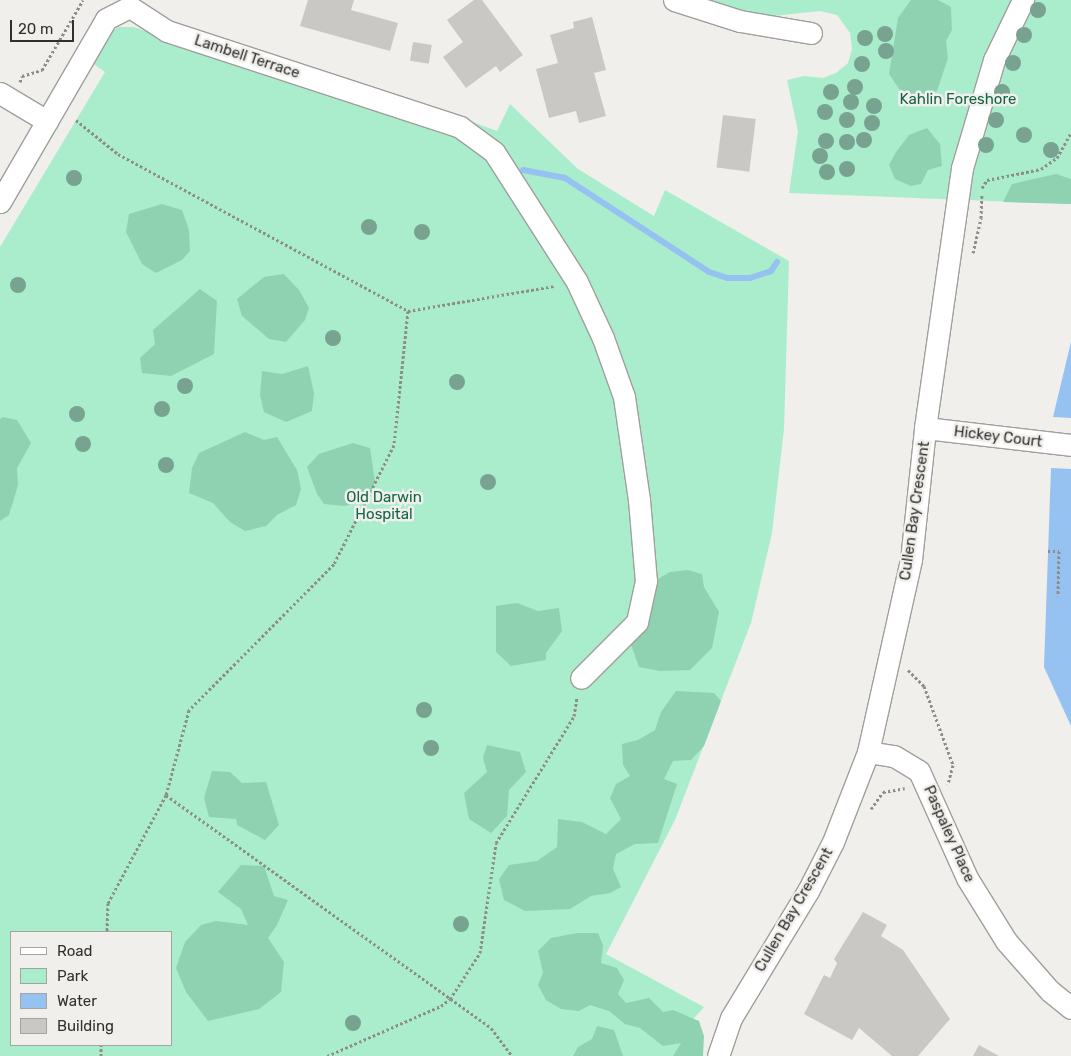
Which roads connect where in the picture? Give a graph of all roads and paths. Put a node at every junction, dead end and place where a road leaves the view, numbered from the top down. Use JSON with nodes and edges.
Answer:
{"nodes":[{"id":1,"x":83,"y":0,"type":"edge"},
{"id":2,"x":674,"y":0,"type":"edge"},
{"id":3,"x":1023,"y":0,"type":"edge"},
{"id":4,"x":811,"y":33,"type":"dead end"},
{"id":5,"x":10,"y":89,"type":"edge"},
{"id":6,"x":76,"y":120,"type":"dead end"},
{"id":7,"x":46,"y":121,"type":"junction"},
{"id":8,"x":1071,"y":133,"type":"edge"},
{"id":9,"x":972,"y":188,"type":"dead end"},
{"id":10,"x":0,"y":202,"type":"edge"},
{"id":11,"x":577,"y":282,"type":"junction"},
{"id":12,"x":408,"y":311,"type":"junction"},
{"id":13,"x":925,"y":428,"type":"junction"},
{"id":14,"x":1071,"y":445,"type":"edge"},
{"id":15,"x":1048,"y":551,"type":"dead end"},
{"id":16,"x":1058,"y":596,"type":"dead end"},
{"id":17,"x":905,"y":668,"type":"dead end"},
{"id":18,"x":582,"y":678,"type":"joint"},
{"id":19,"x":868,"y":752,"type":"junction"},
{"id":20,"x":944,"y":786,"type":"dead end"},
{"id":21,"x":166,"y":795,"type":"junction"},
{"id":22,"x":107,"y":931,"type":"edge"},
{"id":23,"x":450,"y":999,"type":"junction"},
{"id":24,"x":1071,"y":1008,"type":"edge"},
{"id":25,"x":327,"y":1056,"type":"edge"},
{"id":26,"x":512,"y":1056,"type":"edge"},
{"id":27,"x":718,"y":1056,"type":"edge"}],
"edges":[{"from":1,"to":5,"type":"path"},
{"from":2,"to":4,"type":"street"},
{"from":3,"to":13,"type":"street","name":"Cullen Bay Crescent"},
{"from":5,"to":7,"type":"street"},
{"from":6,"to":12,"type":"path"},
{"from":7,"to":10,"type":"street","name":"Lambell Terrace"},
{"from":7,"to":11,"type":"street","name":"Lambell Terrace"},
{"from":8,"to":9,"type":"path"},
{"from":11,"to":12,"type":"path"},
{"from":11,"to":18,"type":"street"},
{"from":12,"to":21,"type":"path"},
{"from":13,"to":14,"type":"street","name":"Hickey Court"},
{"from":13,"to":19,"type":"street","name":"Cullen Bay Crescent"},
{"from":15,"to":16,"type":"path"},
{"from":17,"to":20,"type":"path"},
{"from":18,"to":23,"type":"path"},
{"from":19,"to":24,"type":"street","name":"Paspaley Place"},
{"from":19,"to":27,"type":"street","name":"Cullen Bay Crescent"},
{"from":21,"to":22,"type":"path"},
{"from":21,"to":23,"type":"path"},
{"from":23,"to":25,"type":"path"},
{"from":23,"to":26,"type":"path"}]}
